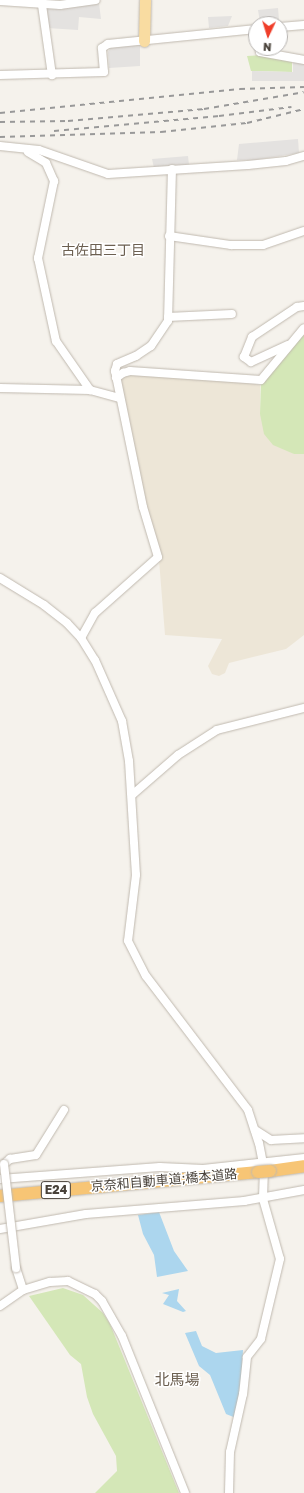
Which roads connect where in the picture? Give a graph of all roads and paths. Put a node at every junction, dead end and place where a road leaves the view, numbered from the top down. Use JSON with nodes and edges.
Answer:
{"nodes":[{"id":1,"x":96,"y":0,"type":"edge"},
{"id":2,"x":145,"y":0,"type":"edge"},
{"id":3,"x":0,"y":1,"type":"edge"},
{"id":4,"x":42,"y":5,"type":"junction"},
{"id":5,"x":304,"y":25,"type":"edge"},
{"id":6,"x":288,"y":26,"type":"edge"},
{"id":7,"x":248,"y":30,"type":"edge"},
{"id":8,"x":144,"y":41,"type":"junction"},
{"id":9,"x":282,"y":56,"type":"edge"},
{"id":10,"x":304,"y":60,"type":"edge"},
{"id":11,"x":0,"y":75,"type":"edge"},
{"id":12,"x":52,"y":75,"type":"junction"},
{"id":13,"x":0,"y":146,"type":"edge"},
{"id":14,"x":20,"y":149,"type":"junction"},
{"id":15,"x":304,"y":156,"type":"edge"},
{"id":16,"x":172,"y":169,"type":"junction"},
{"id":17,"x":304,"y":231,"type":"edge"},
{"id":18,"x":169,"y":236,"type":"junction"},
{"id":19,"x":304,"y":306,"type":"edge"},
{"id":20,"x":232,"y":314,"type":"dead end"},
{"id":21,"x":168,"y":317,"type":"junction"},
{"id":22,"x":304,"y":328,"type":"edge"},
{"id":23,"x":291,"y":344,"type":"junction"},
{"id":24,"x":116,"y":378,"type":"junction"},
{"id":25,"x":0,"y":388,"type":"edge"},
{"id":26,"x":90,"y":390,"type":"junction"},
{"id":27,"x":119,"y":398,"type":"junction"},
{"id":28,"x":0,"y":578,"type":"edge"},
{"id":29,"x":81,"y":638,"type":"junction"},
{"id":30,"x":304,"y":708,"type":"edge"},
{"id":31,"x":132,"y":795,"type":"junction"},
{"id":32,"x":64,"y":1110,"type":"dead end"},
{"id":33,"x":254,"y":1129,"type":"junction"},
{"id":34,"x":304,"y":1138,"type":"edge"},
{"id":35,"x":304,"y":1158,"type":"edge"},
{"id":36,"x":304,"y":1166,"type":"edge"},
{"id":37,"x":263,"y":1168,"type":"junction"},
{"id":38,"x":0,"y":1179,"type":"edge"},
{"id":39,"x":304,"y":1190,"type":"edge"},
{"id":40,"x":0,"y":1196,"type":"edge"},
{"id":41,"x":262,"y":1198,"type":"junction"},
{"id":42,"x":0,"y":1229,"type":"edge"},
{"id":43,"x":23,"y":1290,"type":"junction"},
{"id":44,"x":0,"y":1306,"type":"edge"},
{"id":45,"x":186,"y":1493,"type":"edge"},
{"id":46,"x":229,"y":1493,"type":"edge"}],
"edges":[{"from":1,"to":4,"type":"street"},
{"from":2,"to":8,"type":"main road"},
{"from":3,"to":4,"type":"street"},
{"from":4,"to":12,"type":"street"},
{"from":5,"to":6,"type":"street"},
{"from":7,"to":8,"type":"street"},
{"from":8,"to":12,"type":"street"},
{"from":9,"to":10,"type":"street"},
{"from":11,"to":12,"type":"street"},
{"from":13,"to":14,"type":"street"},
{"from":14,"to":16,"type":"street"},
{"from":14,"to":26,"type":"street"},
{"from":15,"to":16,"type":"street"},
{"from":16,"to":18,"type":"street"},
{"from":17,"to":18,"type":"street"},
{"from":18,"to":21,"type":"street"},
{"from":19,"to":23,"type":"street"},
{"from":20,"to":21,"type":"street"},
{"from":21,"to":24,"type":"street"},
{"from":22,"to":23,"type":"street"},
{"from":23,"to":24,"type":"street"},
{"from":24,"to":27,"type":"street"},
{"from":25,"to":26,"type":"street"},
{"from":26,"to":27,"type":"street"},
{"from":27,"to":29,"type":"street"},
{"from":28,"to":29,"type":"street"},
{"from":29,"to":31,"type":"street"},
{"from":30,"to":31,"type":"street"},
{"from":31,"to":33,"type":"street"},
{"from":32,"to":43,"type":"street","bridge":true},
{"from":33,"to":34,"type":"street"},
{"from":33,"to":37,"type":"street"},
{"from":35,"to":37,"type":"street"},
{"from":36,"to":37,"type":"highway","name":"京奈和自動車道;橋本道路","number":"E24"},
{"from":37,"to":38,"type":"street"},
{"from":37,"to":40,"type":"highway","name":"京奈和自動車道;橋本道路","number":"E24"},
{"from":37,"to":41,"type":"street"},
{"from":39,"to":41,"type":"street"},
{"from":41,"to":42,"type":"street"},
{"from":41,"to":46,"type":"street"},
{"from":43,"to":44,"type":"street"},
{"from":43,"to":45,"type":"street"}]}
